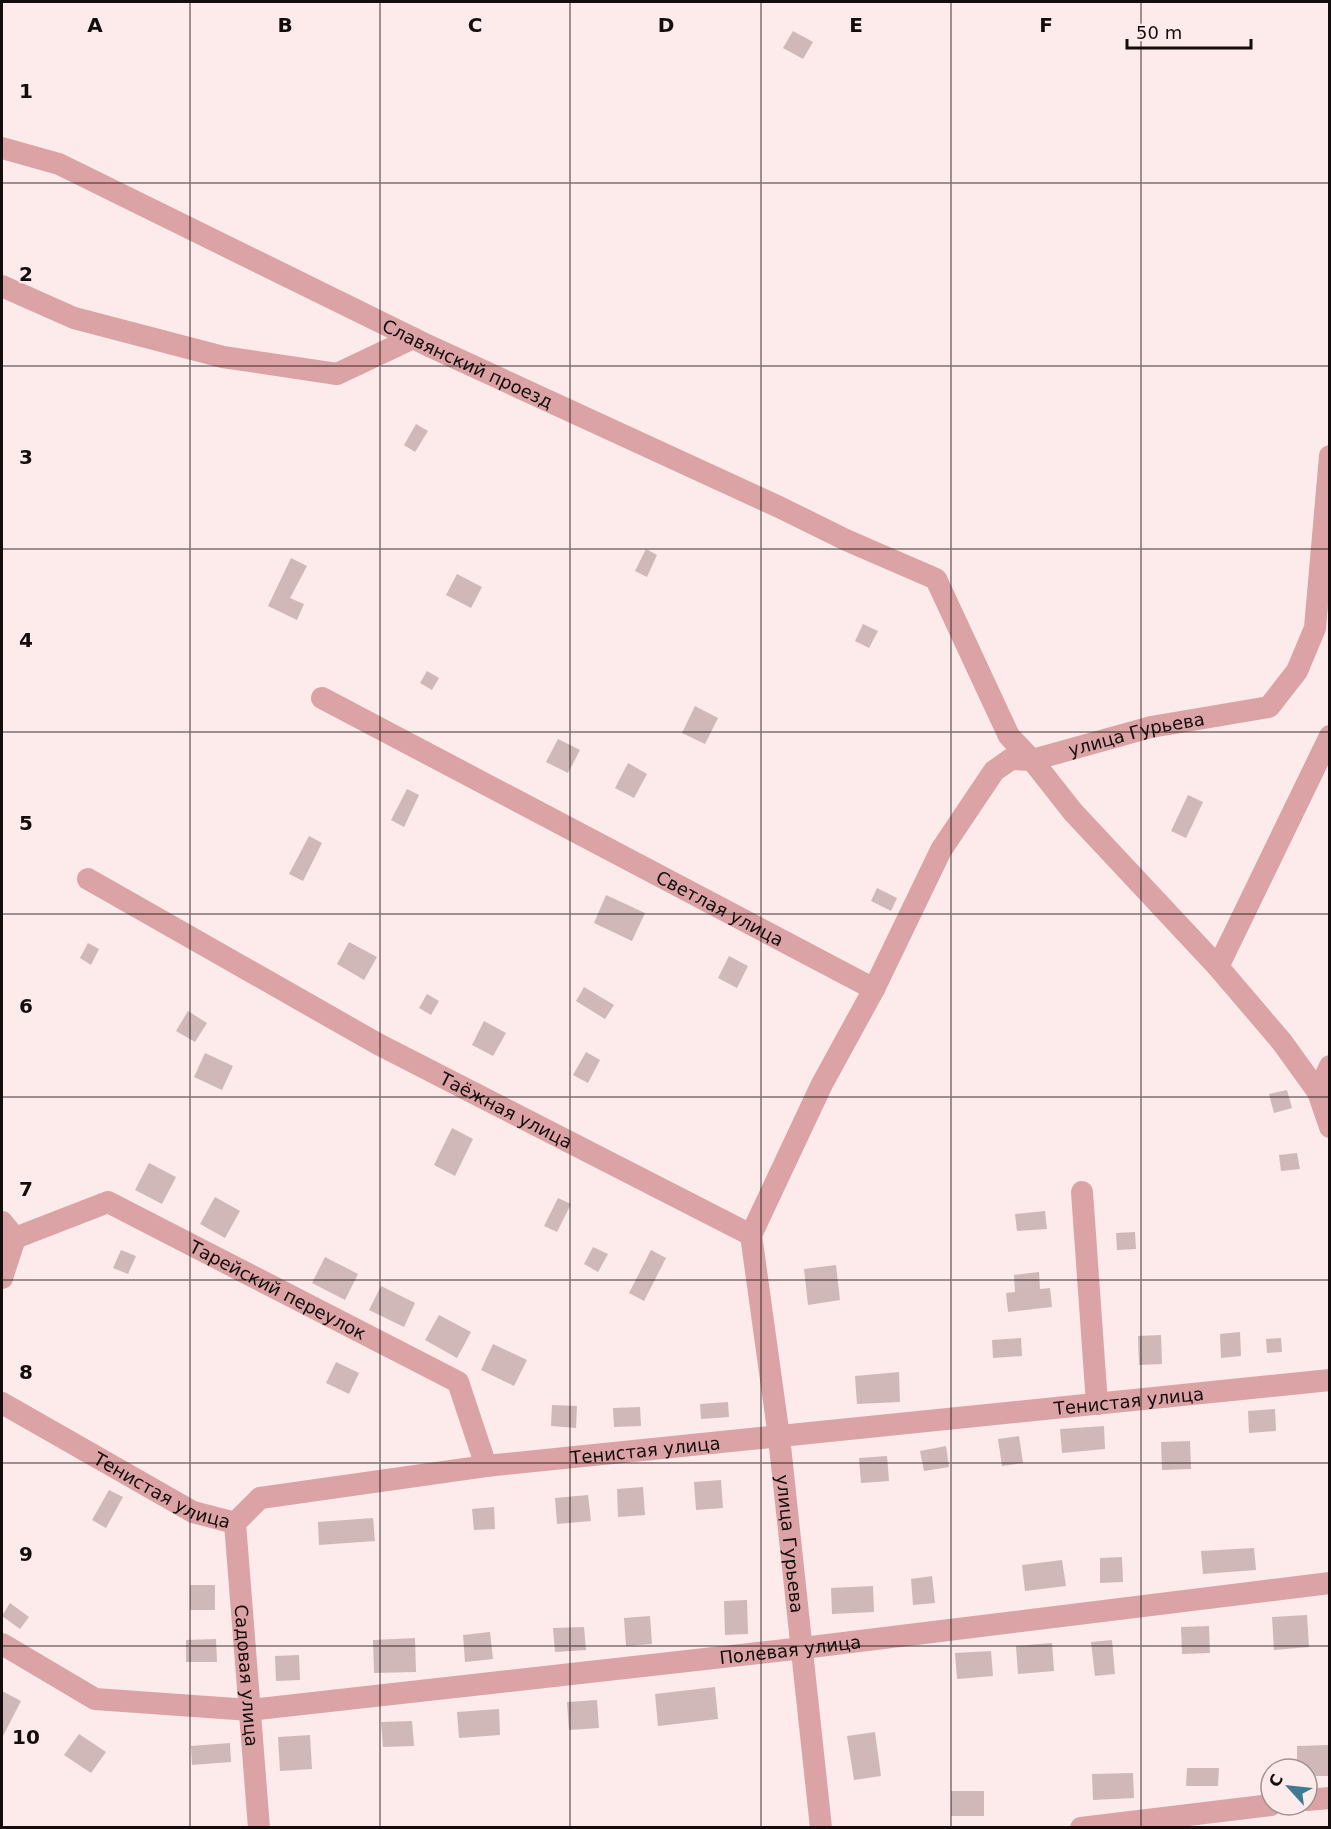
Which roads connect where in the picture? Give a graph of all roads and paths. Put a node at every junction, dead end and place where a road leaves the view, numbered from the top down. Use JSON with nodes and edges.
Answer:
{"nodes":[{"id":1,"x":2,"y":148,"type":"edge"},
{"id":2,"x":2,"y":286,"type":"edge"},
{"id":3,"x":413,"y":338,"type":"junction"},
{"id":4,"x":1329,"y":456,"type":"edge"},
{"id":5,"x":322,"y":698,"type":"dead end"},
{"id":6,"x":1329,"y":736,"type":"edge"},
{"id":7,"x":1032,"y":760,"type":"junction"},
{"id":8,"x":88,"y":879,"type":"dead end"},
{"id":9,"x":1218,"y":967,"type":"junction"},
{"id":10,"x":874,"y":989,"type":"junction"},
{"id":11,"x":1329,"y":1066,"type":"edge"},
{"id":12,"x":1318,"y":1092,"type":"junction"},
{"id":13,"x":1329,"y":1127,"type":"edge"},
{"id":14,"x":1082,"y":1192,"type":"dead end"},
{"id":15,"x":8,"y":1230,"type":"edge"},
{"id":16,"x":751,"y":1235,"type":"junction"},
{"id":17,"x":2,"y":1278,"type":"edge"},
{"id":18,"x":1329,"y":1380,"type":"edge"},
{"id":19,"x":2,"y":1403,"type":"edge"},
{"id":20,"x":1097,"y":1404,"type":"junction"},
{"id":21,"x":779,"y":1437,"type":"junction"},
{"id":22,"x":486,"y":1466,"type":"junction"},
{"id":23,"x":235,"y":1523,"type":"junction"},
{"id":24,"x":1329,"y":1583,"type":"edge"},
{"id":25,"x":2,"y":1644,"type":"edge"},
{"id":26,"x":803,"y":1648,"type":"junction"},
{"id":27,"x":250,"y":1710,"type":"junction"},
{"id":28,"x":1259,"y":1806,"type":"edge"},
{"id":29,"x":259,"y":1827,"type":"edge"},
{"id":30,"x":821,"y":1827,"type":"edge"},
{"id":31,"x":1081,"y":1827,"type":"edge"}],
"edges":[{"from":1,"to":3,"type":"street","name":"Славянский проезд"},
{"from":2,"to":3,"type":"street"},
{"from":3,"to":7,"type":"street","name":"Славянский проезд"},
{"from":4,"to":7,"type":"street","name":"улица Гурьева"},
{"from":5,"to":10,"type":"street","name":"Светлая улица"},
{"from":6,"to":9,"type":"street"},
{"from":7,"to":9,"type":"street"},
{"from":7,"to":10,"type":"street","name":"улица Гурьева"},
{"from":8,"to":16,"type":"street","name":"Таёжная улица"},
{"from":9,"to":12,"type":"street"},
{"from":10,"to":16,"type":"street"},
{"from":11,"to":12,"type":"street"},
{"from":12,"to":13,"type":"street"},
{"from":14,"to":20,"type":"street"},
{"from":15,"to":17,"type":"street"},
{"from":15,"to":22,"type":"street","name":"Тарейский переулок"},
{"from":16,"to":21,"type":"street"},
{"from":18,"to":20,"type":"street","name":"Тенистая улица"},
{"from":19,"to":23,"type":"street","name":"Тенистая улица"},
{"from":20,"to":21,"type":"street","name":"Тенистая улица"},
{"from":21,"to":22,"type":"street","name":"Тенистая улица"},
{"from":21,"to":26,"type":"street","name":"улица Гурьева"},
{"from":22,"to":23,"type":"street","name":"Тенистая улица"},
{"from":23,"to":27,"type":"street","name":"Садовая улица"},
{"from":24,"to":26,"type":"street","name":"Полевая улица"},
{"from":25,"to":27,"type":"street","name":"Полевая улица"},
{"from":26,"to":27,"type":"street","name":"Полевая улица"},
{"from":26,"to":30,"type":"street","name":"улица Гурьева"},
{"from":27,"to":29,"type":"street","name":"Садовая улица"},
{"from":28,"to":31,"type":"street"}]}
